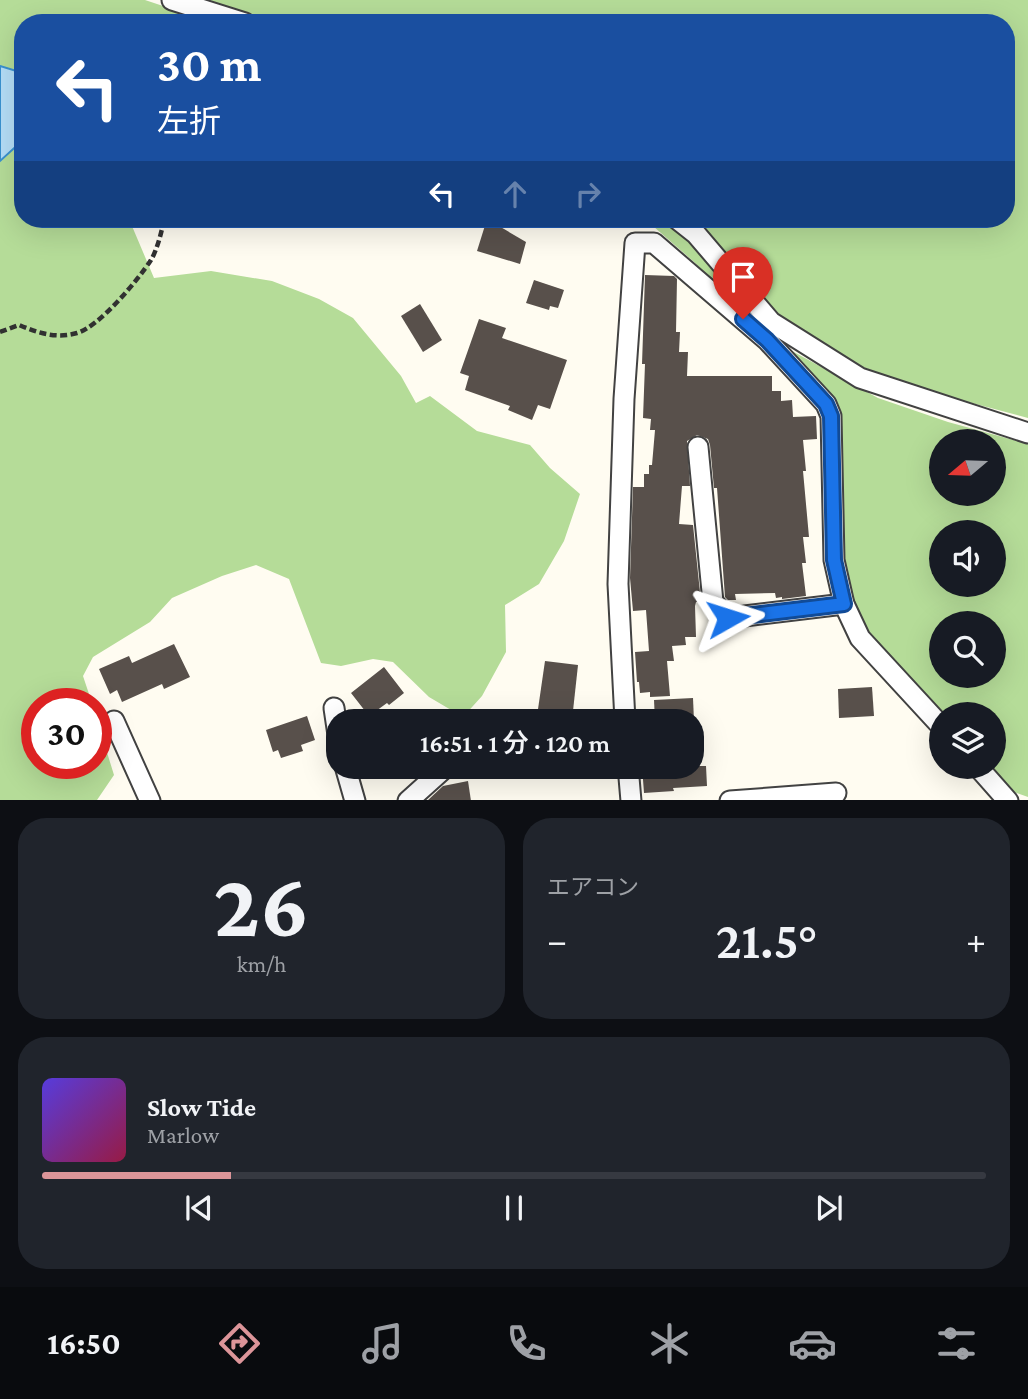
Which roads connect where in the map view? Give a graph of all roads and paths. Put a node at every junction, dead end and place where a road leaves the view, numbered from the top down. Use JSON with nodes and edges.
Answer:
{"nodes":[{"id":1,"x":172,"y":0,"type":"edge"},
{"id":2,"x":216,"y":14,"type":"edge"},
{"id":3,"x":161,"y":228,"type":"edge"},
{"id":4,"x":688,"y":228,"type":"edge"},
{"id":5,"x":766,"y":328,"type":"junction"},
{"id":6,"x":0,"y":332,"type":"edge"},
{"id":7,"x":1028,"y":433,"type":"edge"},
{"id":8,"x":698,"y":447,"type":"dead end"},
{"id":9,"x":844,"y":604,"type":"junction"},
{"id":10,"x":624,"y":709,"type":"edge"},
{"id":11,"x":929,"y":713,"type":"edge"},
{"id":12,"x":114,"y":721,"type":"dead end"},
{"id":13,"x":349,"y":779,"type":"edge"},
{"id":14,"x":432,"y":779,"type":"edge"},
{"id":15,"x":629,"y":779,"type":"edge"},
{"id":16,"x":989,"y":779,"type":"edge"},
{"id":17,"x":836,"y":793,"type":"dead end"},
{"id":18,"x":150,"y":800,"type":"edge"},
{"id":19,"x":355,"y":800,"type":"edge"},
{"id":20,"x":408,"y":800,"type":"edge"},
{"id":21,"x":631,"y":800,"type":"edge"},
{"id":22,"x":730,"y":800,"type":"edge"},
{"id":23,"x":1008,"y":800,"type":"edge"}],
"edges":[{"from":1,"to":2,"type":"street"},
{"from":3,"to":6,"type":"path"},
{"from":4,"to":5,"type":"street"},
{"from":5,"to":7,"type":"street"},
{"from":5,"to":9,"type":"street"},
{"from":5,"to":10,"type":"street"},
{"from":8,"to":9,"type":"street"},
{"from":9,"to":11,"type":"street"},
{"from":12,"to":18,"type":"street"},
{"from":13,"to":19,"type":"street"},
{"from":14,"to":20,"type":"street"},
{"from":15,"to":21,"type":"street"},
{"from":16,"to":23,"type":"street"},
{"from":17,"to":22,"type":"street"}]}
